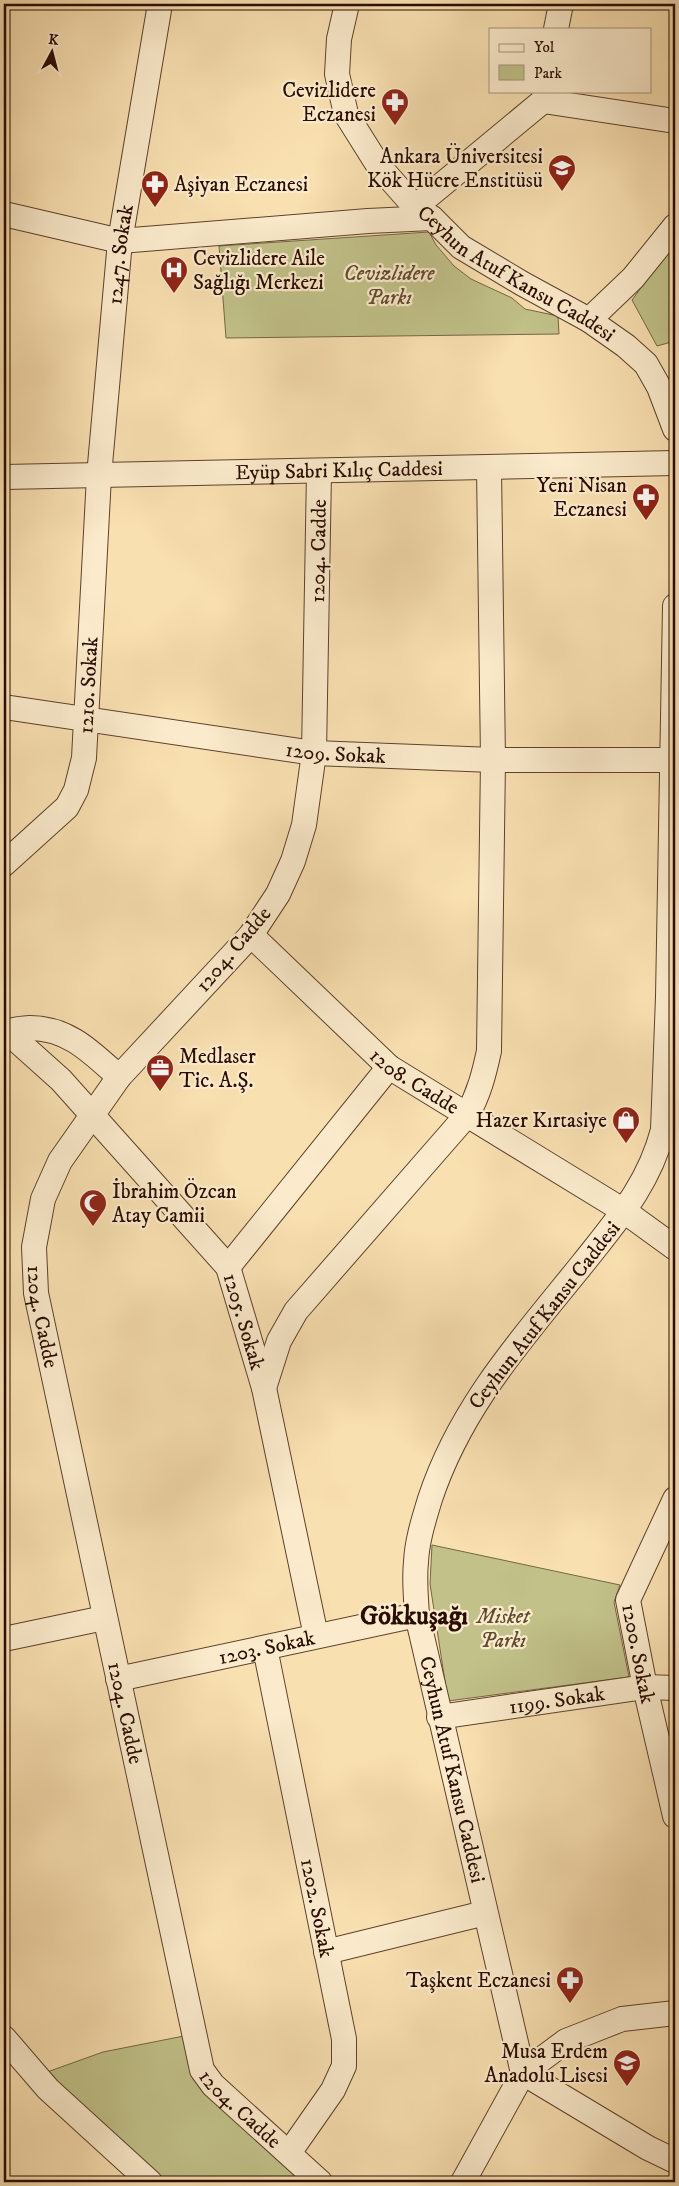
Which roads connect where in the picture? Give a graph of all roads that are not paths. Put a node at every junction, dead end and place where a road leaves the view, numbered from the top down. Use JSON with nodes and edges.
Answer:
{"nodes":[{"id":1,"x":160,"y":4,"type":"edge"},
{"id":2,"x":347,"y":4,"type":"edge"},
{"id":3,"x":561,"y":4,"type":"edge"},
{"id":4,"x":556,"y":28,"type":"edge"},
{"id":5,"x":544,"y":96,"type":"edge"},
{"id":6,"x":675,"y":121,"type":"edge"},
{"id":7,"x":423,"y":212,"type":"junction"},
{"id":8,"x":4,"y":214,"type":"edge"},
{"id":9,"x":675,"y":226,"type":"edge"},
{"id":10,"x":120,"y":241,"type":"junction"},
{"id":11,"x":589,"y":320,"type":"junction"},
{"id":12,"x":675,"y":429,"type":"edge"},
{"id":13,"x":675,"y":463,"type":"edge"},
{"id":14,"x":489,"y":468,"type":"junction"},
{"id":15,"x":319,"y":472,"type":"junction"},
{"id":16,"x":99,"y":476,"type":"junction"},
{"id":17,"x":4,"y":477,"type":"edge"},
{"id":18,"x":675,"y":606,"type":"edge"},
{"id":19,"x":674,"y":657,"type":"edge"},
{"id":20,"x":4,"y":707,"type":"edge"},
{"id":21,"x":86,"y":720,"type":"junction"},
{"id":22,"x":314,"y":753,"type":"junction"},
{"id":23,"x":493,"y":760,"type":"junction"},
{"id":24,"x":671,"y":760,"type":"junction"},
{"id":25,"x":4,"y":864,"type":"edge"},
{"id":26,"x":251,"y":935,"type":"junction"},
{"id":27,"x":672,"y":997,"type":"edge"},
{"id":28,"x":4,"y":1031,"type":"edge"},
{"id":29,"x":390,"y":1067,"type":"junction"},
{"id":30,"x":119,"y":1077,"type":"junction"},
{"id":31,"x":92,"y":1114,"type":"junction"},
{"id":32,"x":467,"y":1115,"type":"junction"},
{"id":33,"x":624,"y":1211,"type":"junction"},
{"id":34,"x":675,"y":1248,"type":"edge"},
{"id":35,"x":228,"y":1267,"type":"junction"},
{"id":36,"x":264,"y":1388,"type":"junction"},
{"id":37,"x":675,"y":1499,"type":"edge"},
{"id":38,"x":417,"y":1615,"type":"junction"},
{"id":39,"x":104,"y":1618,"type":"junction"},
{"id":40,"x":316,"y":1636,"type":"junction"},
{"id":41,"x":4,"y":1639,"type":"edge"},
{"id":42,"x":265,"y":1648,"type":"junction"},
{"id":43,"x":118,"y":1679,"type":"junction"},
{"id":44,"x":645,"y":1687,"type":"junction"},
{"id":45,"x":675,"y":1688,"type":"edge"},
{"id":46,"x":439,"y":1717,"type":"junction"},
{"id":47,"x":675,"y":1816,"type":"edge"},
{"id":48,"x":485,"y":1913,"type":"junction"},
{"id":49,"x":326,"y":1952,"type":"junction"},
{"id":50,"x":675,"y":2013,"type":"edge"},
{"id":51,"x":4,"y":2038,"type":"edge"},
{"id":52,"x":523,"y":2073,"type":"junction"},
{"id":53,"x":289,"y":2153,"type":"junction"},
{"id":54,"x":675,"y":2160,"type":"edge"},
{"id":55,"x":150,"y":2182,"type":"edge"},
{"id":56,"x":320,"y":2182,"type":"edge"},
{"id":57,"x":463,"y":2182,"type":"edge"}],
"edges":[{"from":1,"to":10,"type":"street","name":"1247. Sokak"},
{"from":2,"to":7,"type":"street","name":"Ceyhun Atuf Kansu Caddesi"},
{"from":3,"to":4,"type":"street"},
{"from":5,"to":6,"type":"street"},
{"from":5,"to":7,"type":"street"},
{"from":7,"to":10,"type":"street"},
{"from":7,"to":11,"type":"street","name":"Ceyhun Atuf Kansu Caddesi"},
{"from":8,"to":10,"type":"street"},
{"from":9,"to":11,"type":"street"},
{"from":10,"to":16,"type":"street","name":"1247. Sokak"},
{"from":11,"to":12,"type":"street","name":"Ceyhun Atuf Kansu Caddesi"},
{"from":13,"to":14,"type":"street","name":"Eyüp Sabri Kılıç Caddesi"},
{"from":14,"to":15,"type":"street","name":"Eyüp Sabri Kılıç Caddesi"},
{"from":14,"to":23,"type":"street"},
{"from":15,"to":16,"type":"street","name":"Eyüp Sabri Kılıç Caddesi"},
{"from":15,"to":22,"type":"street","name":"1204. Cadde"},
{"from":16,"to":17,"type":"street","name":"Eyüp Sabri Kılıç Caddesi"},
{"from":16,"to":21,"type":"street","name":"1210. Sokak"},
{"from":18,"to":19,"type":"street","name":"Ceyhun Atuf Kansu Caddesi"},
{"from":19,"to":24,"type":"street","name":"Ceyhun Atuf Kansu Caddesi"},
{"from":20,"to":21,"type":"street","name":"1209. Sokak"},
{"from":21,"to":22,"type":"street","name":"1209. Sokak"},
{"from":21,"to":25,"type":"street","name":"1210. Sokak"},
{"from":22,"to":23,"type":"street","name":"1209. Sokak"},
{"from":22,"to":26,"type":"street","name":"1204. Cadde"},
{"from":23,"to":24,"type":"street","name":"1209. Sokak"},
{"from":23,"to":32,"type":"street"},
{"from":24,"to":27,"type":"street","name":"Ceyhun Atuf Kansu Caddesi"},
{"from":26,"to":29,"type":"street","name":"1208. Cadde"},
{"from":26,"to":30,"type":"street","name":"1204. Cadde"},
{"from":27,"to":33,"type":"street","name":"Ceyhun Atuf Kansu Caddesi"},
{"from":28,"to":30,"type":"street"},
{"from":28,"to":31,"type":"street","name":"1205. Sokak"},
{"from":29,"to":32,"type":"street","name":"1208. Cadde"},
{"from":29,"to":35,"type":"street"},
{"from":30,"to":31,"type":"street","name":"1204. Cadde"},
{"from":31,"to":35,"type":"street","name":"1205. Sokak"},
{"from":31,"to":39,"type":"street","name":"1204. Cadde"},
{"from":32,"to":33,"type":"street","name":"1208. Cadde"},
{"from":32,"to":36,"type":"street"},
{"from":33,"to":34,"type":"street","name":"1208. Cadde"},
{"from":33,"to":38,"type":"street","name":"Ceyhun Atuf Kansu Caddesi"},
{"from":35,"to":36,"type":"street","name":"1205. Sokak"},
{"from":36,"to":40,"type":"street","name":"1205. Sokak"},
{"from":37,"to":44,"type":"street","name":"1200. Sokak"},
{"from":38,"to":40,"type":"street","name":"1203. Sokak"},
{"from":38,"to":46,"type":"street","name":"Ceyhun Atuf Kansu Caddesi"},
{"from":39,"to":41,"type":"street"},
{"from":39,"to":43,"type":"street","name":"1204. Cadde"},
{"from":40,"to":42,"type":"street","name":"1203. Sokak"},
{"from":42,"to":43,"type":"street","name":"1203. Sokak"},
{"from":42,"to":49,"type":"street","name":"1202. Sokak"},
{"from":43,"to":53,"type":"street","name":"1204. Cadde"},
{"from":44,"to":45,"type":"street","name":"1199. Sokak"},
{"from":44,"to":46,"type":"street","name":"1199. Sokak"},
{"from":44,"to":47,"type":"street","name":"1200. Sokak"},
{"from":46,"to":48,"type":"street","name":"Ceyhun Atuf Kansu Caddesi"},
{"from":48,"to":49,"type":"street"},
{"from":48,"to":52,"type":"street","name":"Ceyhun Atuf Kansu Caddesi"},
{"from":49,"to":53,"type":"street","name":"1202. Sokak"},
{"from":50,"to":52,"type":"street"},
{"from":51,"to":55,"type":"street"},
{"from":52,"to":54,"type":"street"},
{"from":52,"to":57,"type":"street"},
{"from":53,"to":56,"type":"street","name":"1204. Cadde"}]}
